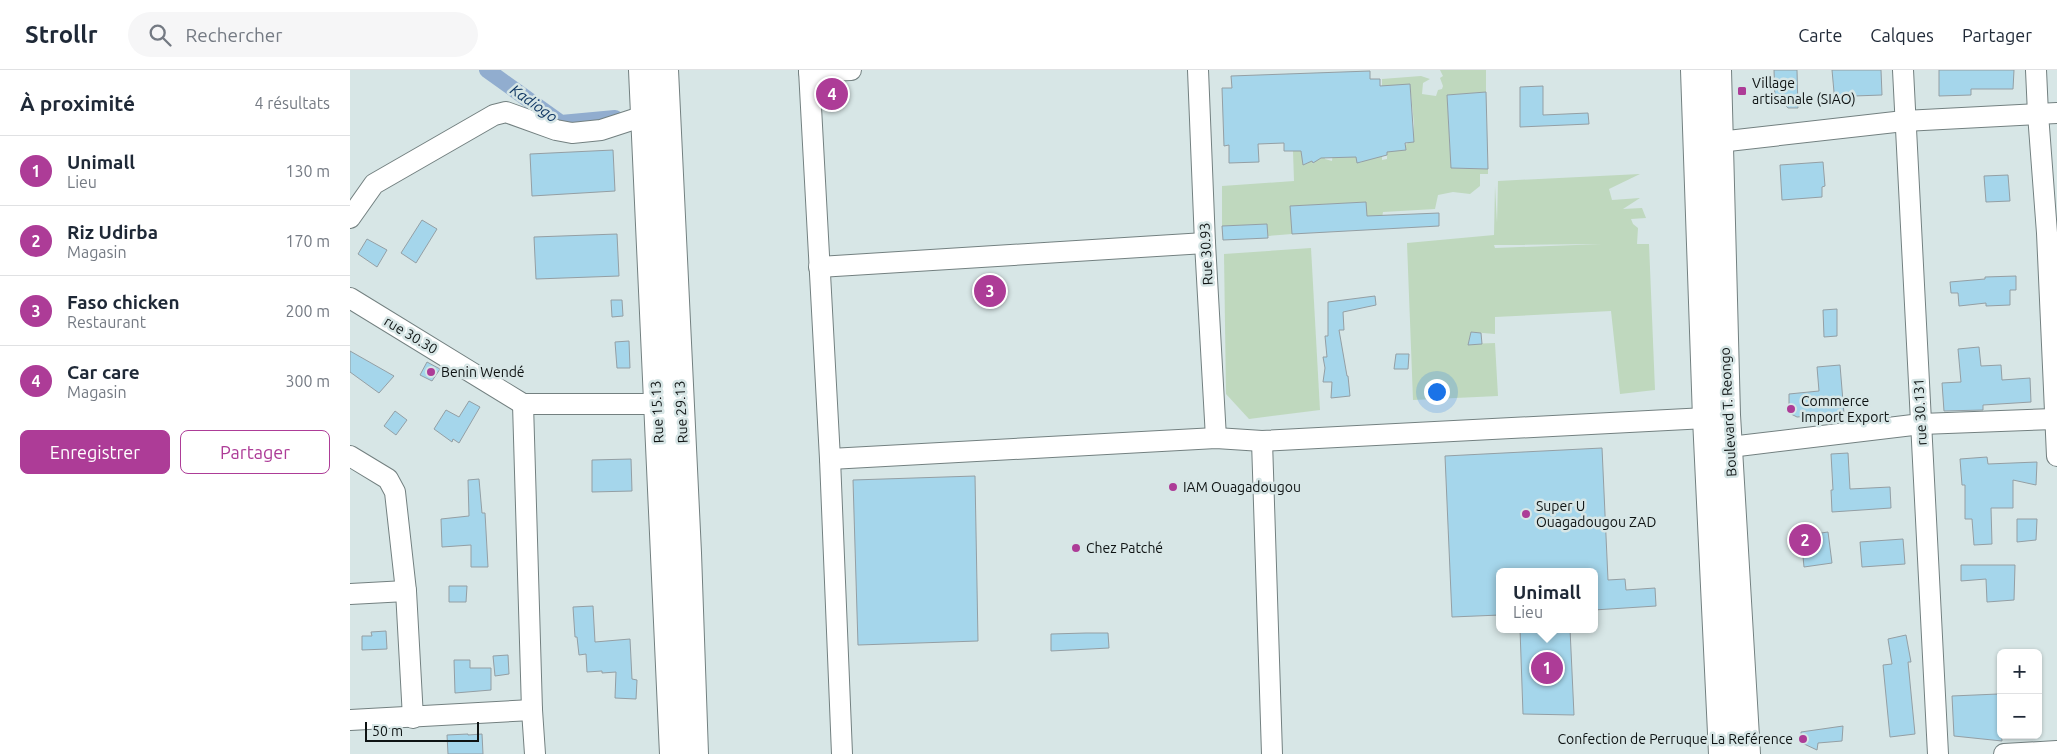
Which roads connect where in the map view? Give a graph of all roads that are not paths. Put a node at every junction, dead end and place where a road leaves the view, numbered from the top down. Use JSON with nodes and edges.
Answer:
{"nodes":[{"id":1,"x":642,"y":70,"type":"edge"},
{"id":2,"x":665,"y":70,"type":"edge"},
{"id":3,"x":851,"y":70,"type":"edge"},
{"id":4,"x":1198,"y":70,"type":"edge"},
{"id":5,"x":1694,"y":70,"type":"edge"},
{"id":6,"x":1718,"y":70,"type":"edge"},
{"id":7,"x":1903,"y":70,"type":"edge"},
{"id":8,"x":2036,"y":70,"type":"edge"},
{"id":9,"x":809,"y":71,"type":"edge"},
{"id":10,"x":2047,"y":114,"type":"edge"},
{"id":11,"x":644,"y":116,"type":"junction"},
{"id":12,"x":1904,"y":121,"type":"junction"},
{"id":13,"x":1719,"y":142,"type":"junction"},
{"id":14,"x":350,"y":218,"type":"edge"},
{"id":15,"x":2052,"y":232,"type":"edge"},
{"id":16,"x":1205,"y":244,"type":"junction"},
{"id":17,"x":818,"y":267,"type":"junction"},
{"id":18,"x":350,"y":298,"type":"edge"},
{"id":19,"x":523,"y":404,"type":"junction"},
{"id":20,"x":656,"y":404,"type":"junction"},
{"id":21,"x":1706,"y":418,"type":"junction"},
{"id":22,"x":2055,"y":418,"type":"junction"},
{"id":23,"x":1921,"y":424,"type":"junction"},
{"id":24,"x":1216,"y":438,"type":"junction"},
{"id":25,"x":1262,"y":440,"type":"junction"},
{"id":26,"x":1730,"y":447,"type":"junction"},
{"id":27,"x":350,"y":456,"type":"edge"},
{"id":28,"x":2057,"y":456,"type":"edge"},
{"id":29,"x":830,"y":459,"type":"junction"},
{"id":30,"x":406,"y":591,"type":"junction"},
{"id":31,"x":350,"y":594,"type":"edge"},
{"id":32,"x":532,"y":710,"type":"junction"},
{"id":33,"x":413,"y":718,"type":"junction"},
{"id":34,"x":350,"y":720,"type":"edge"},
{"id":35,"x":2057,"y":751,"type":"edge"},
{"id":36,"x":536,"y":754,"type":"edge"},
{"id":37,"x":673,"y":754,"type":"edge"},
{"id":38,"x":695,"y":754,"type":"edge"},
{"id":39,"x":842,"y":754,"type":"edge"},
{"id":40,"x":1272,"y":754,"type":"edge"},
{"id":41,"x":1722,"y":754,"type":"edge"},
{"id":42,"x":1747,"y":754,"type":"edge"},
{"id":43,"x":1938,"y":754,"type":"edge"},
{"id":44,"x":2004,"y":754,"type":"edge"}],
"edges":[{"from":1,"to":11,"type":"main road","name":"Rue 15.13"},
{"from":2,"to":38,"type":"main road","name":"Rue 29.13"},
{"from":3,"to":9,"type":"street"},
{"from":4,"to":16,"type":"street","name":"Rue 30.93"},
{"from":5,"to":21,"type":"main road","name":"Boulevard T. Reongo"},
{"from":6,"to":13,"type":"main road","name":"Boulevard T. Reongo"},
{"from":7,"to":12,"type":"street","name":"rue 30.131"},
{"from":8,"to":10,"type":"street"},
{"from":9,"to":17,"type":"street"},
{"from":10,"to":12,"type":"street"},
{"from":10,"to":15,"type":"street"},
{"from":11,"to":14,"type":"street"},
{"from":11,"to":20,"type":"main road","name":"Rue 15.13"},
{"from":12,"to":13,"type":"street"},
{"from":12,"to":23,"type":"street","name":"rue 30.131"},
{"from":13,"to":26,"type":"main road","name":"Boulevard T. Reongo"},
{"from":15,"to":22,"type":"street"},
{"from":16,"to":17,"type":"street"},
{"from":16,"to":24,"type":"street","name":"Rue 30.93"},
{"from":17,"to":29,"type":"street"},
{"from":18,"to":19,"type":"street","name":"rue 30.30"},
{"from":19,"to":20,"type":"street"},
{"from":19,"to":32,"type":"street"},
{"from":20,"to":37,"type":"main road","name":"Rue 15.13"},
{"from":21,"to":25,"type":"street"},
{"from":21,"to":41,"type":"main road","name":"Boulevard T. Reongo"},
{"from":22,"to":23,"type":"street"},
{"from":22,"to":28,"type":"street"},
{"from":23,"to":26,"type":"street"},
{"from":23,"to":43,"type":"street","name":"rue 30.131"},
{"from":24,"to":25,"type":"street"},
{"from":24,"to":29,"type":"street"},
{"from":25,"to":40,"type":"street"},
{"from":26,"to":42,"type":"main road","name":"Boulevard T. Reongo"},
{"from":27,"to":30,"type":"street"},
{"from":29,"to":39,"type":"street"},
{"from":30,"to":31,"type":"street"},
{"from":30,"to":33,"type":"street"},
{"from":32,"to":33,"type":"street"},
{"from":32,"to":36,"type":"street"},
{"from":33,"to":34,"type":"street"},
{"from":35,"to":44,"type":"street"}]}
